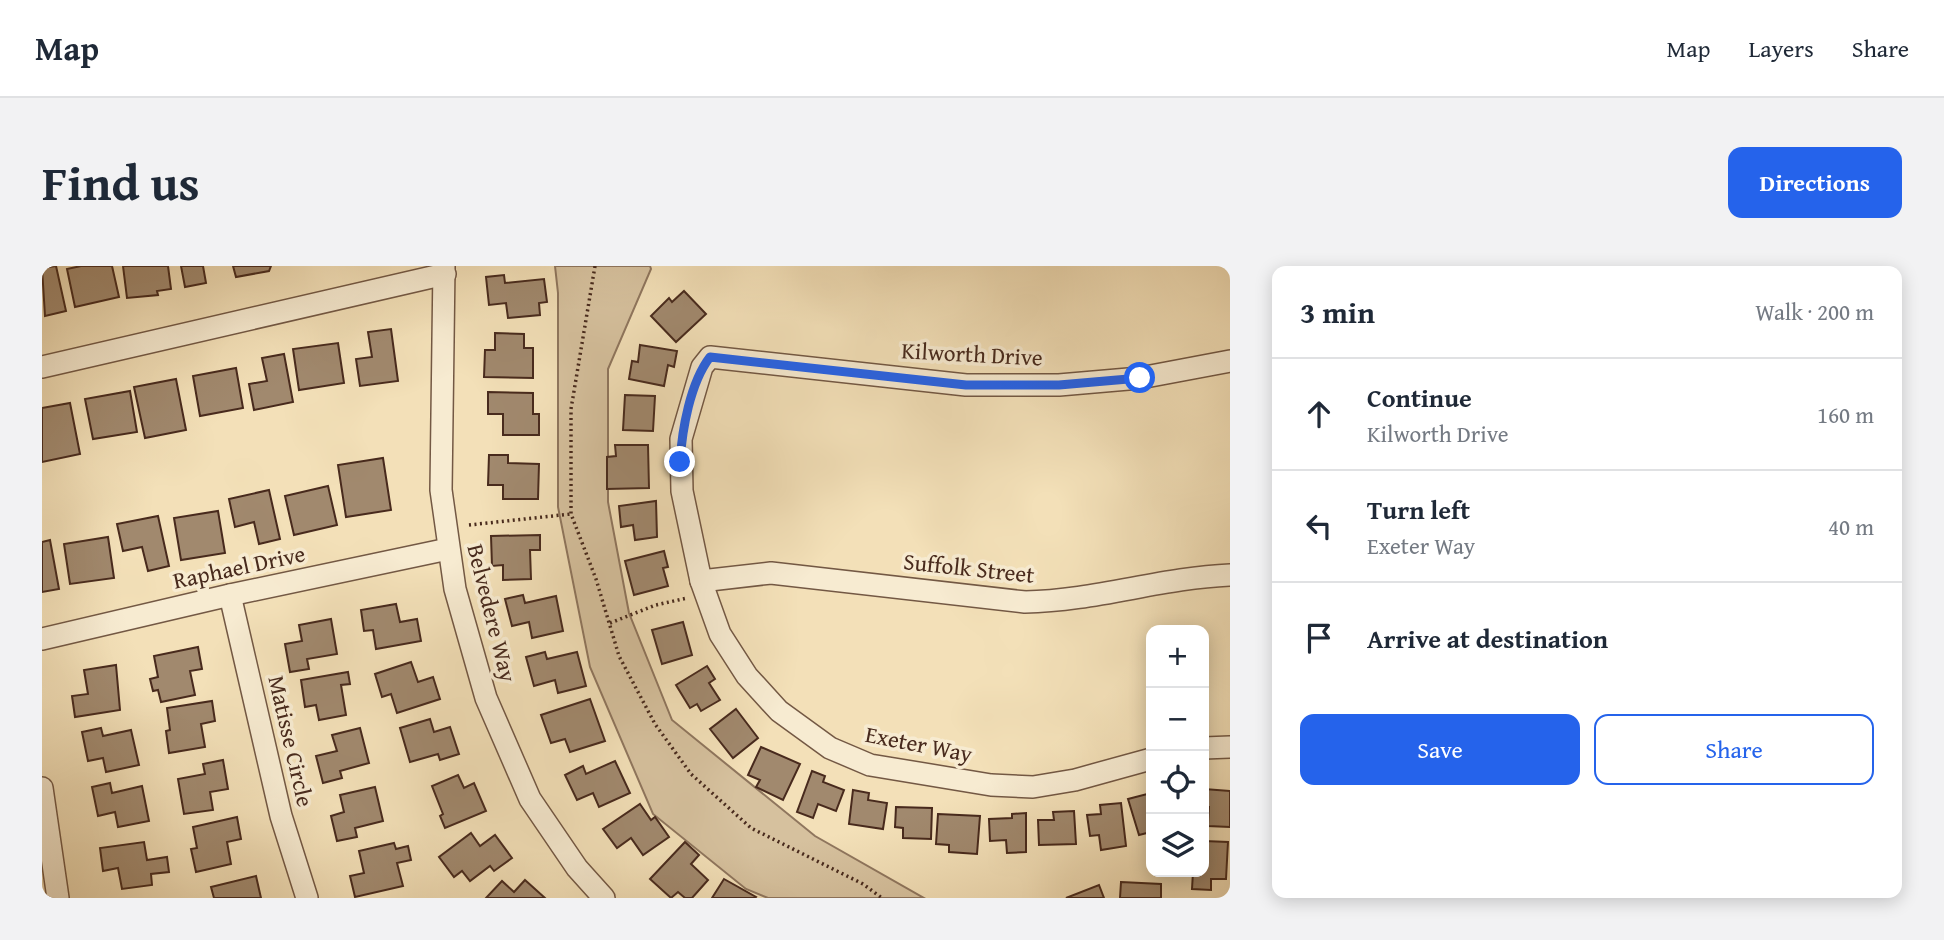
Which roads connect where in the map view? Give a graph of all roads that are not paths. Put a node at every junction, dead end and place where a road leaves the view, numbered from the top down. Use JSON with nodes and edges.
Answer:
{"nodes":[{"id":1,"x":444,"y":270,"type":"edge"},
{"id":2,"x":710,"y":357,"type":"joint"},
{"id":3,"x":1230,"y":360,"type":"edge"},
{"id":4,"x":42,"y":367,"type":"edge"},
{"id":5,"x":448,"y":549,"type":"junction"},
{"id":6,"x":1230,"y":575,"type":"edge"},
{"id":7,"x":695,"y":589,"type":"junction"},
{"id":8,"x":230,"y":595,"type":"junction"},
{"id":9,"x":42,"y":639,"type":"edge"},
{"id":10,"x":1230,"y":747,"type":"edge"},
{"id":11,"x":1209,"y":748,"type":"edge"},
{"id":12,"x":1146,"y":760,"type":"edge"},
{"id":13,"x":42,"y":788,"type":"edge"},
{"id":14,"x":58,"y":898,"type":"edge"},
{"id":15,"x":307,"y":898,"type":"edge"},
{"id":16,"x":604,"y":898,"type":"edge"}],
"edges":[{"from":1,"to":4,"type":"street"},
{"from":1,"to":5,"type":"street","name":"Belvedere Way"},
{"from":2,"to":3,"type":"street","name":"Kilworth Drive"},
{"from":2,"to":7,"type":"street","name":"Exeter Way"},
{"from":5,"to":8,"type":"street","name":"Raphael Drive"},
{"from":5,"to":16,"type":"street","name":"Belvedere Way"},
{"from":6,"to":7,"type":"street","name":"Suffolk Street"},
{"from":7,"to":12,"type":"street","name":"Exeter Way"},
{"from":8,"to":9,"type":"street","name":"Raphael Drive"},
{"from":8,"to":15,"type":"street","name":"Matisse Circle"},
{"from":10,"to":11,"type":"street"},
{"from":13,"to":14,"type":"street"}]}
